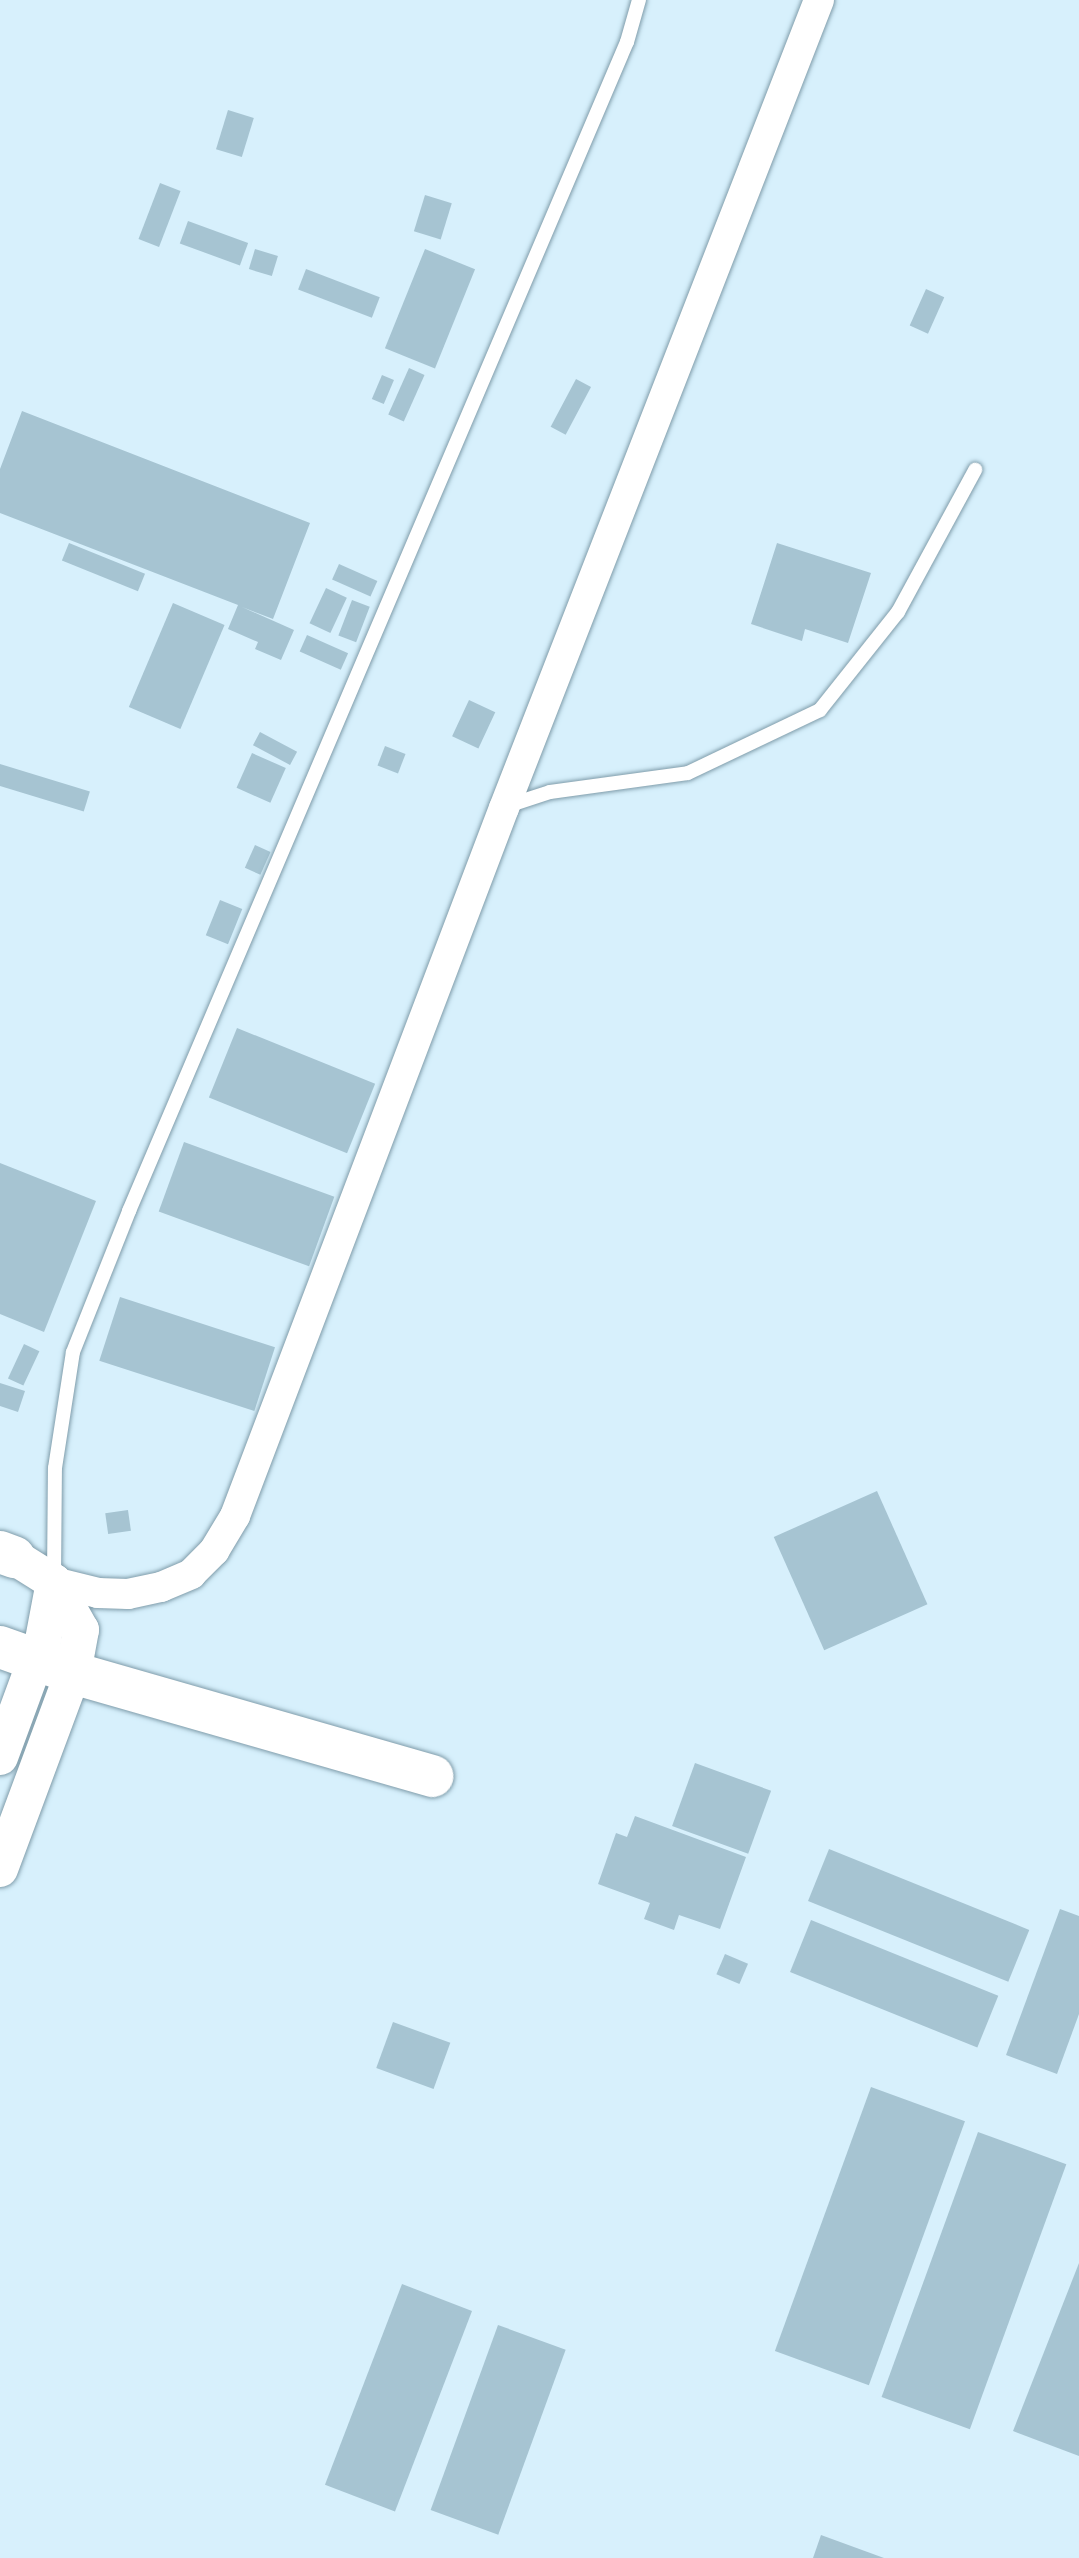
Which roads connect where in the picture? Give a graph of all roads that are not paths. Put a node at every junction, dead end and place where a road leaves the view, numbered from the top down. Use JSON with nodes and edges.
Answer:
{"nodes":[{"id":1,"x":639,"y":0,"type":"edge"},
{"id":2,"x":819,"y":0,"type":"edge"},
{"id":3,"x":975,"y":470,"type":"dead end"},
{"id":4,"x":504,"y":808,"type":"junction"},
{"id":5,"x":7,"y":1554,"type":"edge"},
{"id":6,"x":54,"y":1582,"type":"junction"},
{"id":7,"x":36,"y":1660,"type":"edge"},
{"id":8,"x":0,"y":1757,"type":"edge"},
{"id":9,"x":433,"y":1776,"type":"dead end"},
{"id":10,"x":0,"y":1869,"type":"edge"}],
"edges":[{"from":1,"to":6,"type":"lane"},
{"from":2,"to":4,"type":"street"},
{"from":3,"to":4,"type":"lane"},
{"from":4,"to":6,"type":"street"},
{"from":5,"to":6,"type":"street"},
{"from":6,"to":7,"type":"street"},
{"from":7,"to":8,"type":"street"},
{"from":7,"to":9,"type":"main road"},
{"from":7,"to":10,"type":"street"}]}
